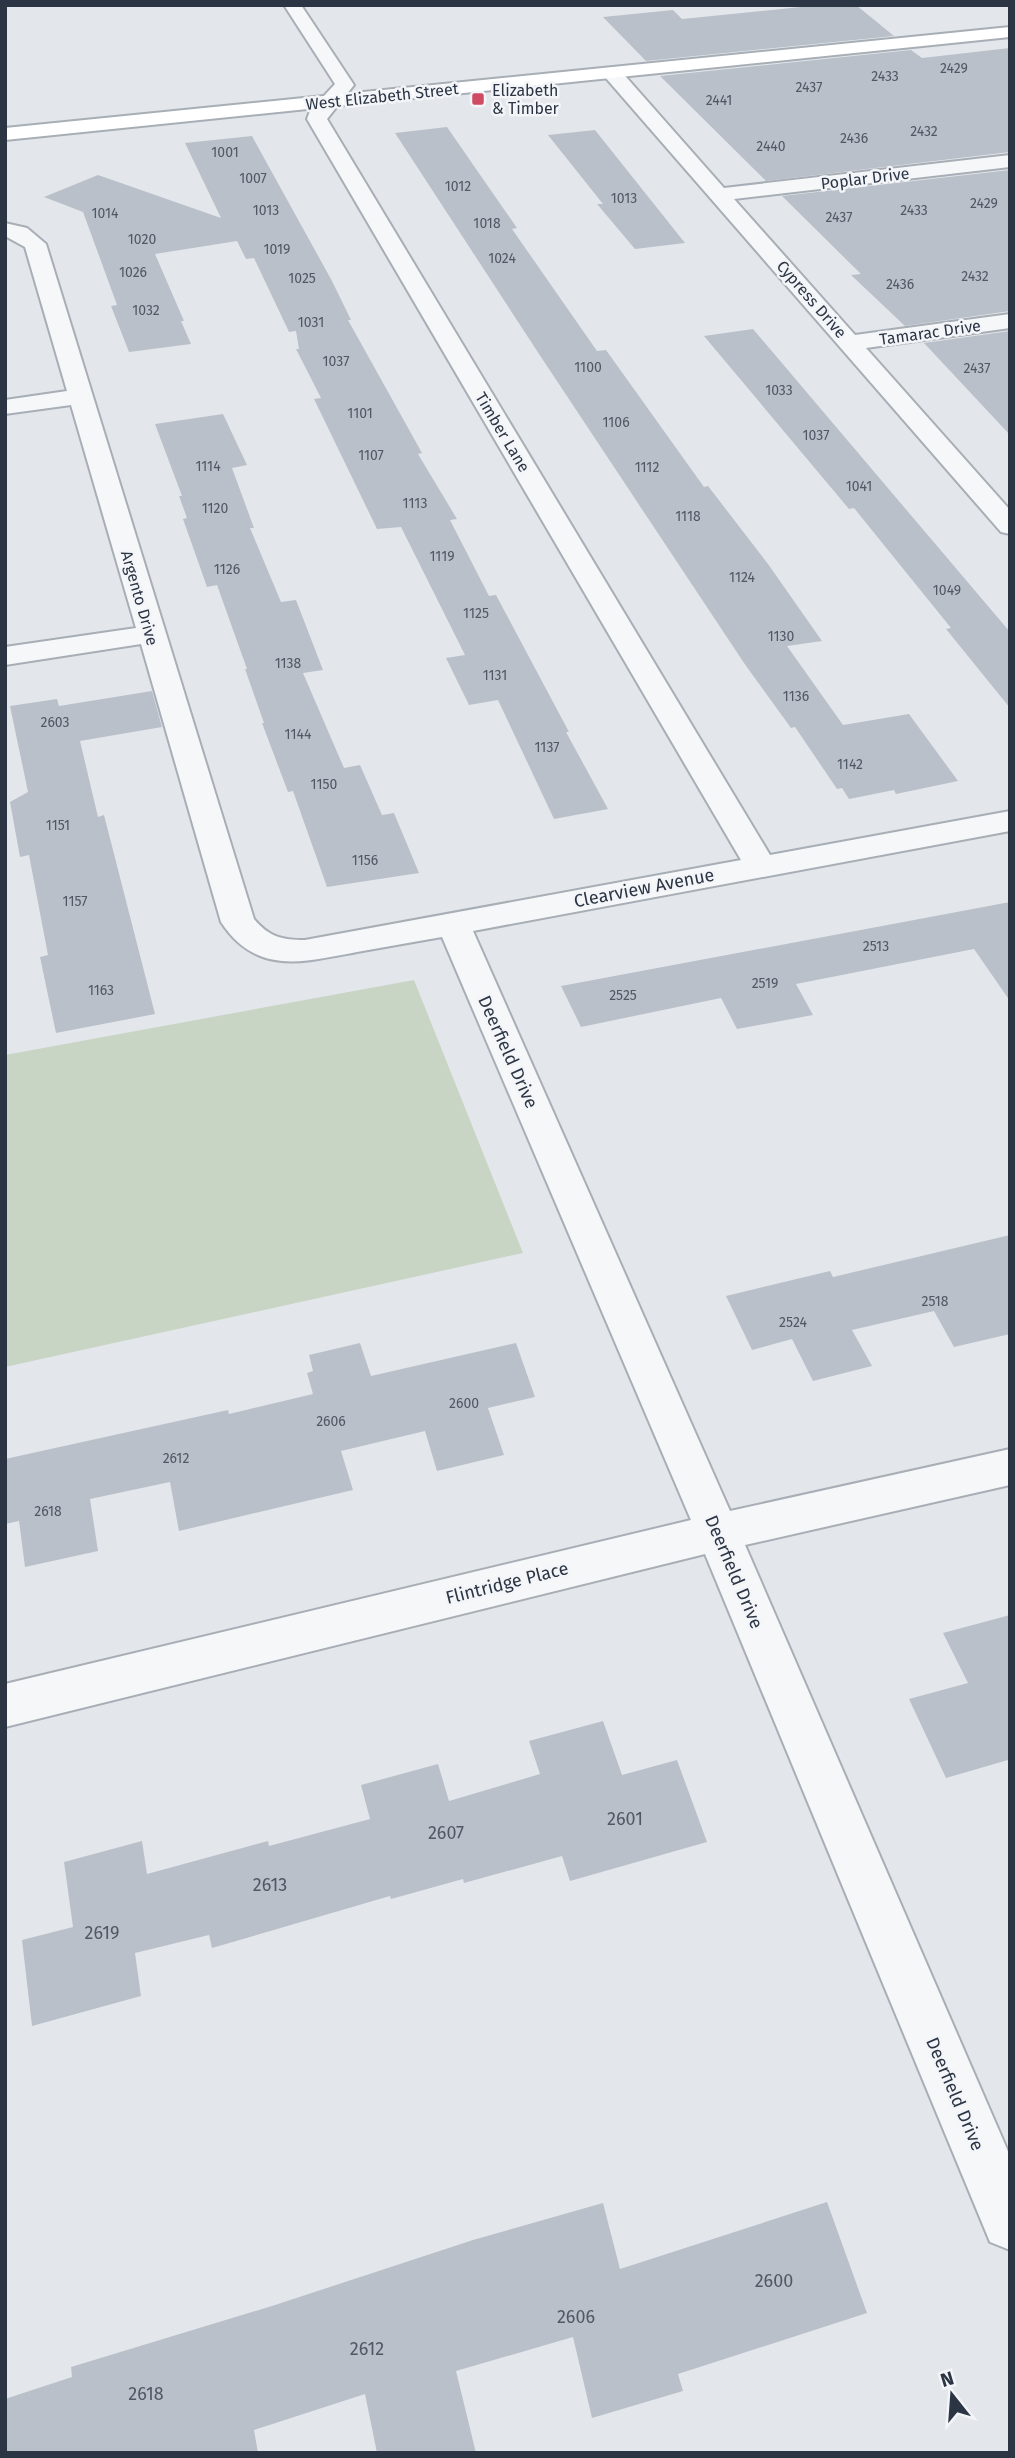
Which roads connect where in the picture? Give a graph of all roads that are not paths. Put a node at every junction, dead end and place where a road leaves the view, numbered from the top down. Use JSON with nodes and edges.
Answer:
{"nodes":[{"id":1,"x":292,"y":5,"type":"edge"},
{"id":2,"x":1010,"y":32,"type":"edge"},
{"id":3,"x":612,"y":73,"type":"junction"},
{"id":4,"x":331,"y":101,"type":"junction"},
{"id":5,"x":5,"y":134,"type":"edge"},
{"id":6,"x":1010,"y":161,"type":"edge"},
{"id":7,"x":721,"y":194,"type":"junction"},
{"id":8,"x":12,"y":231,"type":"edge"},
{"id":9,"x":1010,"y":321,"type":"edge"},
{"id":10,"x":851,"y":342,"type":"junction"},
{"id":11,"x":80,"y":397,"type":"junction"},
{"id":12,"x":5,"y":407,"type":"edge"},
{"id":13,"x":1010,"y":526,"type":"edge"},
{"id":14,"x":150,"y":634,"type":"junction"},
{"id":15,"x":5,"y":656,"type":"edge"},
{"id":16,"x":1010,"y":821,"type":"edge"},
{"id":17,"x":760,"y":866,"type":"junction"},
{"id":18,"x":453,"y":924,"type":"junction"},
{"id":19,"x":277,"y":952,"type":"joint"},
{"id":20,"x":1010,"y":1467,"type":"edge"},
{"id":21,"x":718,"y":1532,"type":"junction"},
{"id":22,"x":5,"y":1706,"type":"edge"},
{"id":23,"x":1010,"y":2222,"type":"edge"}],
"edges":[{"from":1,"to":4,"type":"street","name":"Timber Lane"},
{"from":2,"to":3,"type":"main road","name":"West Elizabeth Street"},
{"from":3,"to":4,"type":"main road","name":"West Elizabeth Street"},
{"from":3,"to":7,"type":"street","name":"Cypress Drive"},
{"from":4,"to":5,"type":"main road","name":"West Elizabeth Street"},
{"from":4,"to":17,"type":"street","name":"Timber Lane"},
{"from":6,"to":7,"type":"street","name":"Poplar Drive"},
{"from":7,"to":10,"type":"street","name":"Cypress Drive"},
{"from":8,"to":11,"type":"street","name":"Argento Drive"},
{"from":9,"to":10,"type":"street","name":"Tamarac Drive"},
{"from":10,"to":13,"type":"street","name":"Cypress Drive"},
{"from":11,"to":12,"type":"street"},
{"from":11,"to":14,"type":"street","name":"Argento Drive"},
{"from":14,"to":15,"type":"street"},
{"from":14,"to":19,"type":"street","name":"Argento Drive"},
{"from":16,"to":17,"type":"street","name":"Clearview Avenue"},
{"from":17,"to":18,"type":"street","name":"Clearview Avenue"},
{"from":18,"to":19,"type":"street","name":"Clearview Avenue"},
{"from":18,"to":21,"type":"street","name":"Deerfield Drive"},
{"from":20,"to":21,"type":"street","name":"Flintridge Place"},
{"from":21,"to":22,"type":"street","name":"Flintridge Place"},
{"from":21,"to":23,"type":"street","name":"Deerfield Drive"}]}
